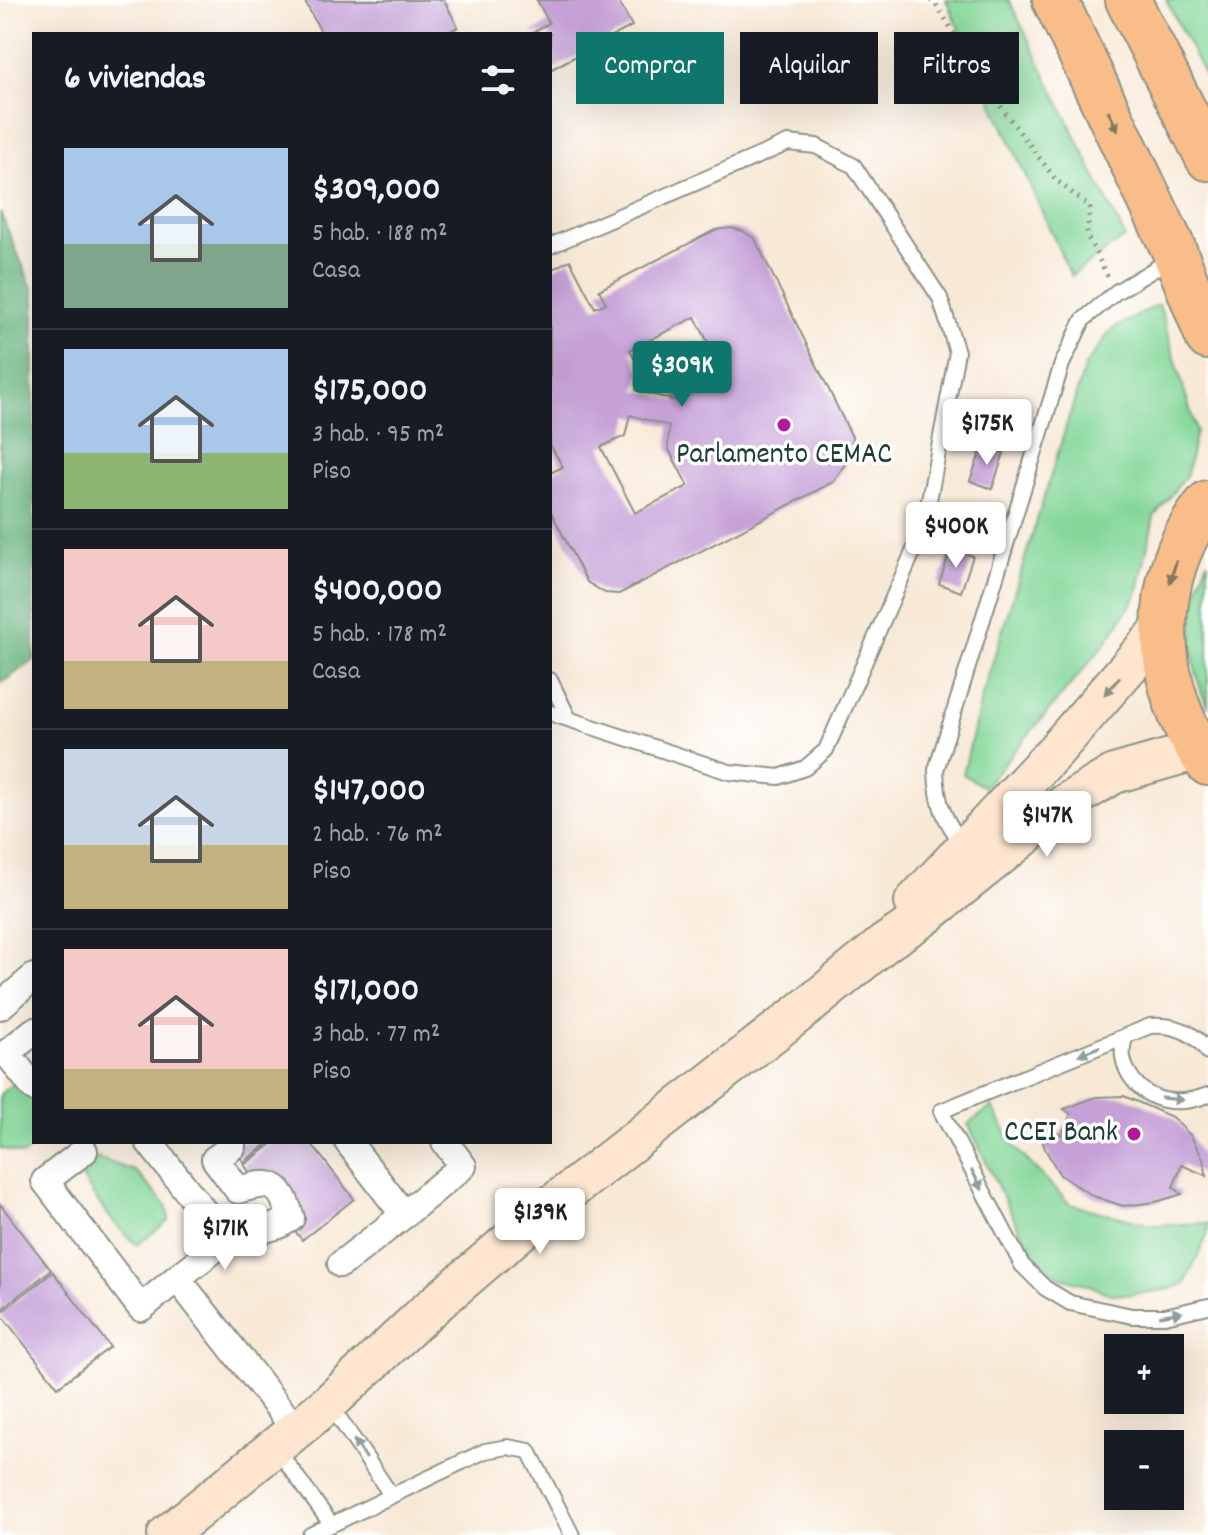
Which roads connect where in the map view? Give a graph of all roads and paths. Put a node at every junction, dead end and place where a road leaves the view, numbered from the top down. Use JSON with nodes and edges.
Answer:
{"nodes":[{"id":1,"x":930,"y":0,"type":"edge"},
{"id":2,"x":1055,"y":0,"type":"edge"},
{"id":3,"x":1128,"y":0,"type":"edge"},
{"id":4,"x":1208,"y":158,"type":"edge"},
{"id":5,"x":552,"y":245,"type":"edge"},
{"id":6,"x":1177,"y":256,"type":"junction"},
{"id":7,"x":1116,"y":292,"type":"junction"},
{"id":8,"x":1208,"y":337,"type":"edge"},
{"id":9,"x":1208,"y":503,"type":"edge"},
{"id":10,"x":924,"y":527,"type":"junction"},
{"id":11,"x":1006,"y":539,"type":"junction"},
{"id":12,"x":1163,"y":627,"type":"junction"},
{"id":13,"x":552,"y":684,"type":"edge"},
{"id":14,"x":552,"y":714,"type":"edge"},
{"id":15,"x":569,"y":719,"type":"junction"},
{"id":16,"x":1203,"y":756,"type":"edge"},
{"id":17,"x":973,"y":859,"type":"junction"},
{"id":18,"x":32,"y":979,"type":"edge"},
{"id":19,"x":0,"y":1006,"type":"edge"},
{"id":20,"x":32,"y":1033,"type":"edge"},
{"id":21,"x":1126,"y":1036,"type":"junction"},
{"id":22,"x":1208,"y":1052,"type":"edge"},
{"id":23,"x":3,"y":1056,"type":"edge"},
{"id":24,"x":32,"y":1086,"type":"edge"},
{"id":25,"x":1208,"y":1095,"type":"edge"},
{"id":26,"x":151,"y":1144,"type":"edge"},
{"id":27,"x":232,"y":1144,"type":"edge"},
{"id":28,"x":350,"y":1144,"type":"edge"},
{"id":29,"x":446,"y":1144,"type":"edge"},
{"id":30,"x":85,"y":1145,"type":"edge"},
{"id":31,"x":404,"y":1215,"type":"junction"},
{"id":32,"x":226,"y":1240,"type":"junction"},
{"id":33,"x":341,"y":1264,"type":"dead end"},
{"id":34,"x":177,"y":1278,"type":"junction"},
{"id":35,"x":1208,"y":1306,"type":"edge"},
{"id":36,"x":329,"y":1403,"type":"junction"},
{"id":37,"x":286,"y":1438,"type":"junction"},
{"id":38,"x":391,"y":1495,"type":"junction"},
{"id":39,"x":331,"y":1524,"type":"junction"},
{"id":40,"x":167,"y":1535,"type":"edge"},
{"id":41,"x":310,"y":1535,"type":"edge"},
{"id":42,"x":572,"y":1535,"type":"edge"}],
"edges":[{"from":1,"to":7,"type":"path"},
{"from":2,"to":6,"type":"highway","one_way":true},
{"from":3,"to":4,"type":"highway"},
{"from":5,"to":10,"type":"lane"},
{"from":6,"to":7,"type":"lane"},
{"from":6,"to":8,"type":"highway"},
{"from":7,"to":11,"type":"lane"},
{"from":9,"to":12,"type":"highway","one_way":true},
{"from":10,"to":11,"type":"lane"},
{"from":10,"to":15,"type":"lane"},
{"from":11,"to":17,"type":"lane"},
{"from":12,"to":16,"type":"highway"},
{"from":12,"to":17,"type":"street","one_way":true},
{"from":13,"to":15,"type":"lane"},
{"from":14,"to":15,"type":"lane"},
{"from":16,"to":17,"type":"street"},
{"from":17,"to":36,"type":"street"},
{"from":18,"to":19,"type":"street"},
{"from":20,"to":23,"type":"street"},
{"from":21,"to":22,"type":"lane"},
{"from":21,"to":25,"type":"lane","one_way":true},
{"from":21,"to":35,"type":"lane","one_way":true},
{"from":23,"to":24,"type":"street"},
{"from":26,"to":32,"type":"street"},
{"from":27,"to":32,"type":"street"},
{"from":28,"to":31,"type":"street"},
{"from":29,"to":31,"type":"street"},
{"from":30,"to":34,"type":"street"},
{"from":31,"to":33,"type":"street"},
{"from":32,"to":34,"type":"street"},
{"from":34,"to":37,"type":"street"},
{"from":36,"to":37,"type":"street"},
{"from":38,"to":36,"type":"lane","one_way":true},
{"from":37,"to":39,"type":"lane"},
{"from":37,"to":40,"type":"street"},
{"from":38,"to":39,"type":"lane"},
{"from":38,"to":42,"type":"lane"},
{"from":39,"to":41,"type":"lane"}]}
